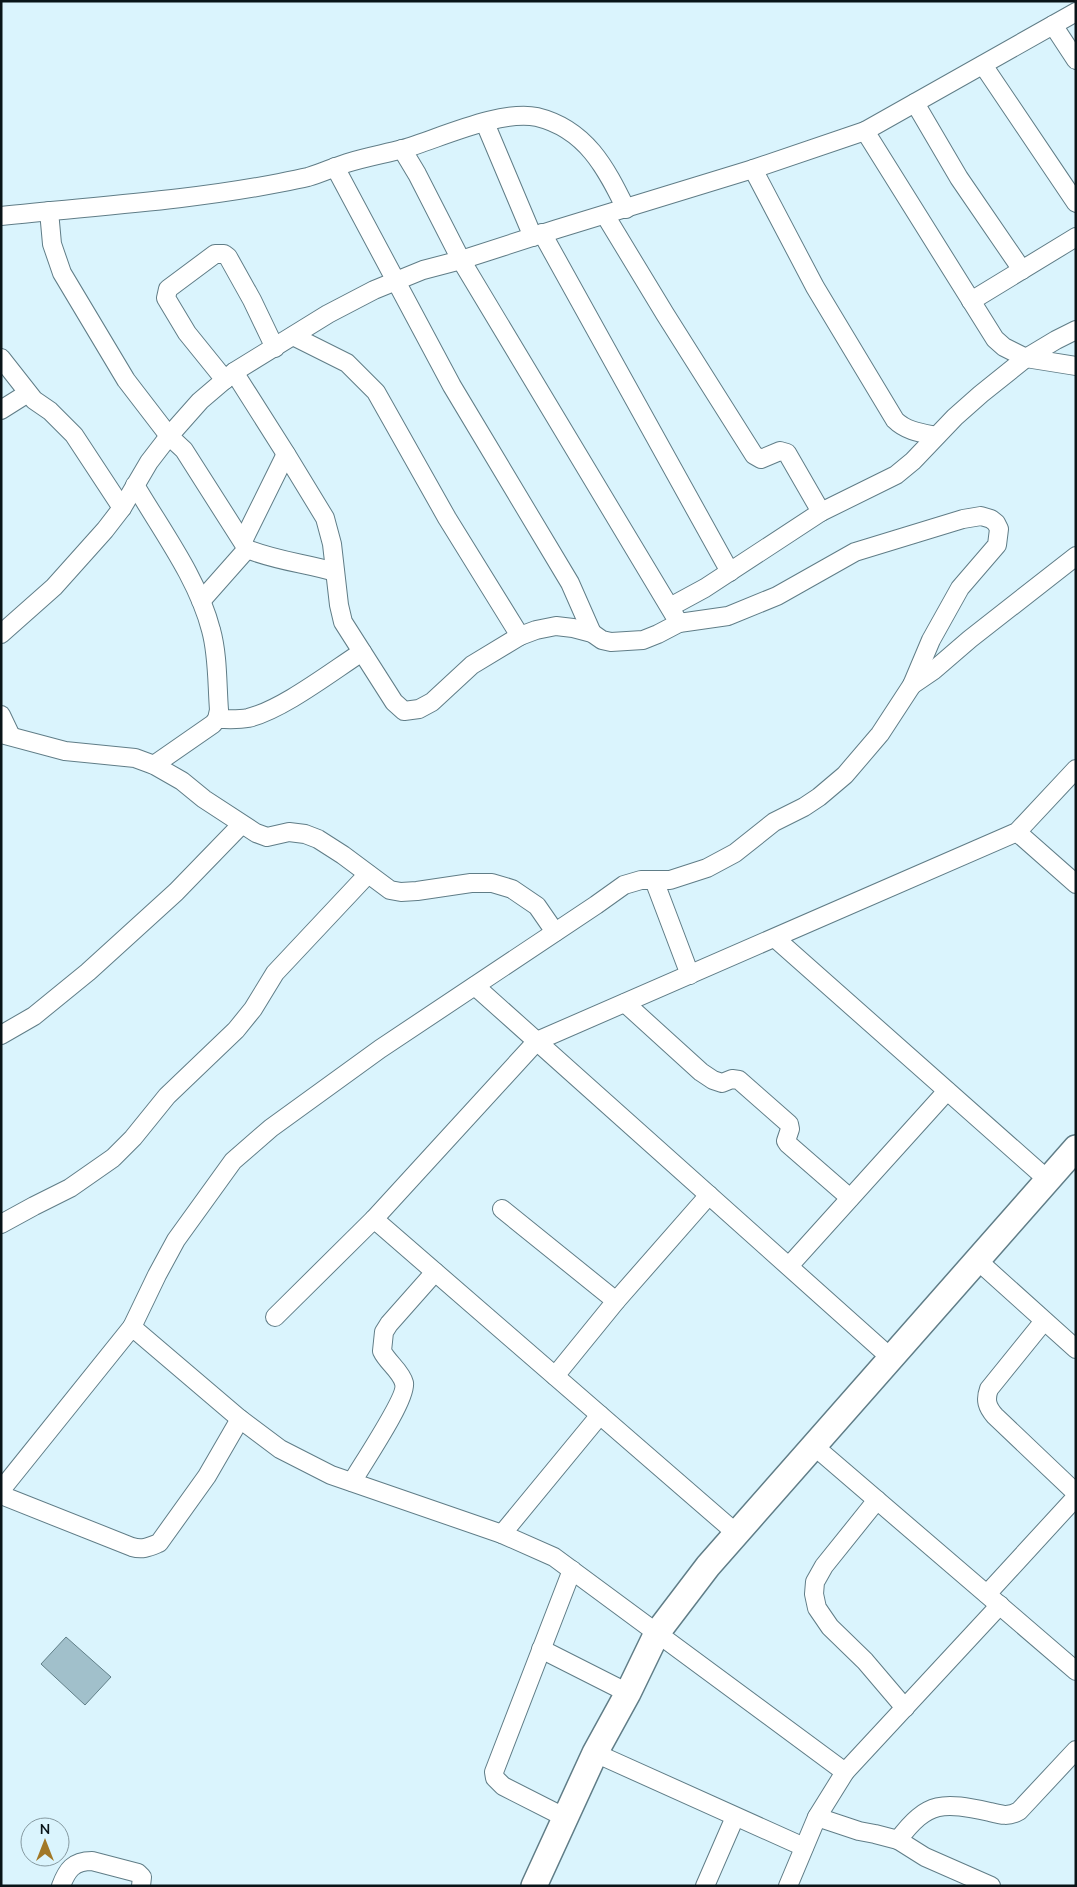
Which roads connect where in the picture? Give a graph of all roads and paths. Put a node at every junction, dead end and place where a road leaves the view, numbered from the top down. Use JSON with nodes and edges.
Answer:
{"nodes":[{"id":1,"x":1076,"y":12,"type":"edge"},
{"id":2,"x":1053,"y":25,"type":"junction"},
{"id":3,"x":1076,"y":60,"type":"edge"},
{"id":4,"x":984,"y":65,"type":"junction"},
{"id":5,"x":915,"y":103,"type":"junction"},
{"id":6,"x":485,"y":122,"type":"junction"},
{"id":7,"x":864,"y":132,"type":"junction"},
{"id":8,"x":402,"y":149,"type":"junction"},
{"id":9,"x":335,"y":167,"type":"junction"},
{"id":10,"x":753,"y":169,"type":"junction"},
{"id":11,"x":1076,"y":203,"type":"edge"},
{"id":12,"x":626,"y":209,"type":"junction"},
{"id":13,"x":49,"y":211,"type":"junction"},
{"id":14,"x":606,"y":214,"type":"junction"},
{"id":15,"x":1,"y":216,"type":"edge"},
{"id":16,"x":537,"y":235,"type":"junction"},
{"id":17,"x":1076,"y":237,"type":"edge"},
{"id":18,"x":461,"y":260,"type":"junction"},
{"id":19,"x":1022,"y":270,"type":"junction"},
{"id":20,"x":394,"y":281,"type":"junction"},
{"id":21,"x":971,"y":301,"type":"junction"},
{"id":22,"x":1076,"y":330,"type":"edge"},
{"id":23,"x":294,"y":336,"type":"junction"},
{"id":24,"x":275,"y":348,"type":"junction"},
{"id":25,"x":1,"y":358,"type":"edge"},
{"id":26,"x":1026,"y":358,"type":"junction"},
{"id":27,"x":1076,"y":366,"type":"edge"},
{"id":28,"x":229,"y":376,"type":"junction"},
{"id":29,"x":28,"y":393,"type":"junction"},
{"id":30,"x":1,"y":410,"type":"edge"},
{"id":31,"x":169,"y":436,"type":"junction"},
{"id":32,"x":936,"y":436,"type":"junction"},
{"id":33,"x":286,"y":454,"type":"junction"},
{"id":34,"x":135,"y":485,"type":"junction"},
{"id":35,"x":122,"y":508,"type":"junction"},
{"id":36,"x":821,"y":512,"type":"junction"},
{"id":37,"x":245,"y":545,"type":"junction"},
{"id":38,"x":1076,"y":556,"type":"edge"},
{"id":39,"x":335,"y":572,"type":"junction"},
{"id":40,"x":730,"y":572,"type":"junction"},
{"id":41,"x":201,"y":601,"type":"junction"},
{"id":42,"x":670,"y":608,"type":"junction"},
{"id":43,"x":679,"y":623,"type":"junction"},
{"id":44,"x":592,"y":633,"type":"junction"},
{"id":45,"x":1,"y":634,"type":"edge"},
{"id":46,"x":520,"y":636,"type":"junction"},
{"id":47,"x":362,"y":652,"type":"junction"},
{"id":48,"x":912,"y":685,"type":"junction"},
{"id":49,"x":1,"y":715,"type":"edge"},
{"id":50,"x":217,"y":719,"type":"junction"},
{"id":51,"x":6,"y":735,"type":"edge"},
{"id":52,"x":154,"y":765,"type":"junction"},
{"id":53,"x":1076,"y":769,"type":"edge"},
{"id":54,"x":241,"y":825,"type":"junction"},
{"id":55,"x":1017,"y":832,"type":"junction"},
{"id":56,"x":368,"y":874,"type":"junction"},
{"id":57,"x":654,"y":880,"type":"junction"},
{"id":58,"x":1076,"y":884,"type":"edge"},
{"id":59,"x":555,"y":932,"type":"junction"},
{"id":60,"x":776,"y":938,"type":"junction"},
{"id":61,"x":690,"y":975,"type":"junction"},
{"id":62,"x":475,"y":986,"type":"junction"},
{"id":63,"x":625,"y":1003,"type":"junction"},
{"id":64,"x":1,"y":1035,"type":"edge"},
{"id":65,"x":537,"y":1041,"type":"junction"},
{"id":66,"x":947,"y":1091,"type":"junction"},
{"id":67,"x":1076,"y":1148,"type":"edge"},
{"id":68,"x":1048,"y":1180,"type":"junction"},
{"id":69,"x":709,"y":1194,"type":"junction"},
{"id":70,"x":850,"y":1198,"type":"junction"},
{"id":71,"x":502,"y":1209,"type":"dead end"},
{"id":72,"x":374,"y":1220,"type":"junction"},
{"id":73,"x":1,"y":1224,"type":"edge"},
{"id":74,"x":977,"y":1260,"type":"junction"},
{"id":75,"x":789,"y":1266,"type":"junction"},
{"id":76,"x":435,"y":1272,"type":"junction"},
{"id":77,"x":616,"y":1301,"type":"junction"},
{"id":78,"x":275,"y":1317,"type":"dead end"},
{"id":79,"x":1044,"y":1321,"type":"junction"},
{"id":80,"x":132,"y":1327,"type":"junction"},
{"id":81,"x":1076,"y":1349,"type":"edge"},
{"id":82,"x":891,"y":1358,"type":"junction"},
{"id":83,"x":555,"y":1376,"type":"junction"},
{"id":84,"x":600,"y":1414,"type":"junction"},
{"id":85,"x":240,"y":1419,"type":"junction"},
{"id":86,"x":814,"y":1446,"type":"junction"},
{"id":87,"x":352,"y":1482,"type":"junction"},
{"id":88,"x":1,"y":1490,"type":"edge"},
{"id":89,"x":1,"y":1495,"type":"edge"},
{"id":90,"x":1076,"y":1495,"type":"edge"},
{"id":91,"x":877,"y":1500,"type":"junction"},
{"id":92,"x":736,"y":1533,"type":"junction"},
{"id":93,"x":502,"y":1534,"type":"junction"},
{"id":94,"x":572,"y":1570,"type":"junction"},
{"id":95,"x":994,"y":1599,"type":"junction"},
{"id":96,"x":657,"y":1633,"type":"junction"},
{"id":97,"x":541,"y":1649,"type":"junction"},
{"id":98,"x":1076,"y":1671,"type":"edge"},
{"id":99,"x":628,"y":1693,"type":"junction"},
{"id":100,"x":905,"y":1708,"type":"junction"},
{"id":101,"x":1076,"y":1750,"type":"edge"},
{"id":102,"x":595,"y":1753,"type":"junction"},
{"id":103,"x":845,"y":1772,"type":"junction"},
{"id":104,"x":817,"y":1816,"type":"junction"},
{"id":105,"x":735,"y":1817,"type":"junction"},
{"id":106,"x":566,"y":1818,"type":"junction"},
{"id":107,"x":898,"y":1840,"type":"junction"},
{"id":108,"x":804,"y":1847,"type":"junction"},
{"id":109,"x":60,"y":1886,"type":"edge"},
{"id":110,"x":141,"y":1886,"type":"edge"},
{"id":111,"x":534,"y":1886,"type":"edge"},
{"id":112,"x":705,"y":1886,"type":"edge"},
{"id":113,"x":788,"y":1886,"type":"edge"},
{"id":114,"x":991,"y":1886,"type":"edge"}],
"edges":[{"from":1,"to":2,"type":"street"},
{"from":2,"to":3,"type":"street"},
{"from":2,"to":4,"type":"street"},
{"from":4,"to":5,"type":"street"},
{"from":4,"to":11,"type":"street"},
{"from":5,"to":7,"type":"street"},
{"from":5,"to":19,"type":"street"},
{"from":6,"to":8,"type":"street"},
{"from":6,"to":12,"type":"street"},
{"from":6,"to":16,"type":"street"},
{"from":7,"to":10,"type":"street"},
{"from":7,"to":21,"type":"street"},
{"from":8,"to":9,"type":"street"},
{"from":8,"to":18,"type":"street"},
{"from":9,"to":13,"type":"street"},
{"from":9,"to":20,"type":"street"},
{"from":10,"to":12,"type":"street"},
{"from":10,"to":32,"type":"street"},
{"from":12,"to":14,"type":"street"},
{"from":13,"to":15,"type":"street"},
{"from":13,"to":31,"type":"street"},
{"from":14,"to":16,"type":"street"},
{"from":14,"to":36,"type":"street"},
{"from":16,"to":18,"type":"street"},
{"from":16,"to":40,"type":"street"},
{"from":17,"to":19,"type":"street"},
{"from":18,"to":20,"type":"street"},
{"from":18,"to":42,"type":"street"},
{"from":19,"to":21,"type":"street"},
{"from":20,"to":23,"type":"street"},
{"from":20,"to":44,"type":"street"},
{"from":21,"to":26,"type":"street"},
{"from":22,"to":26,"type":"street"},
{"from":23,"to":24,"type":"street"},
{"from":23,"to":46,"type":"street"},
{"from":24,"to":28,"type":"street"},
{"from":24,"to":28,"type":"street"},
{"from":25,"to":29,"type":"street"},
{"from":26,"to":27,"type":"street"},
{"from":26,"to":32,"type":"street"},
{"from":28,"to":31,"type":"street"},
{"from":28,"to":33,"type":"street"},
{"from":29,"to":30,"type":"street"},
{"from":29,"to":35,"type":"street"},
{"from":31,"to":34,"type":"street"},
{"from":31,"to":37,"type":"street"},
{"from":32,"to":36,"type":"street"},
{"from":33,"to":37,"type":"street"},
{"from":33,"to":39,"type":"street"},
{"from":34,"to":35,"type":"street"},
{"from":34,"to":41,"type":"street"},
{"from":35,"to":45,"type":"street"},
{"from":36,"to":40,"type":"street"},
{"from":37,"to":39,"type":"street"},
{"from":37,"to":41,"type":"street"},
{"from":38,"to":48,"type":"street"},
{"from":39,"to":47,"type":"street"},
{"from":40,"to":42,"type":"street"},
{"from":41,"to":50,"type":"street"},
{"from":42,"to":43,"type":"street"},
{"from":43,"to":44,"type":"street"},
{"from":43,"to":48,"type":"street"},
{"from":44,"to":46,"type":"street"},
{"from":46,"to":47,"type":"street"},
{"from":47,"to":50,"type":"street"},
{"from":48,"to":57,"type":"street"},
{"from":49,"to":51,"type":"street"},
{"from":50,"to":52,"type":"street"},
{"from":51,"to":52,"type":"street"},
{"from":52,"to":54,"type":"street"},
{"from":53,"to":55,"type":"street"},
{"from":54,"to":56,"type":"street"},
{"from":54,"to":64,"type":"street"},
{"from":55,"to":58,"type":"street"},
{"from":55,"to":60,"type":"street"},
{"from":56,"to":59,"type":"street"},
{"from":56,"to":73,"type":"street"},
{"from":57,"to":59,"type":"street"},
{"from":57,"to":61,"type":"street"},
{"from":59,"to":62,"type":"street"},
{"from":60,"to":61,"type":"street"},
{"from":60,"to":66,"type":"street"},
{"from":61,"to":63,"type":"street"},
{"from":62,"to":65,"type":"street"},
{"from":62,"to":80,"type":"street"},
{"from":63,"to":65,"type":"street"},
{"from":63,"to":70,"type":"street"},
{"from":65,"to":69,"type":"street"},
{"from":65,"to":72,"type":"street"},
{"from":66,"to":68,"type":"street"},
{"from":66,"to":70,"type":"street"},
{"from":67,"to":68,"type":"main road"},
{"from":68,"to":74,"type":"main road"},
{"from":69,"to":75,"type":"street"},
{"from":69,"to":77,"type":"street"},
{"from":70,"to":75,"type":"street"},
{"from":71,"to":77,"type":"street"},
{"from":72,"to":76,"type":"street"},
{"from":72,"to":78,"type":"street"},
{"from":74,"to":79,"type":"street"},
{"from":74,"to":82,"type":"main road"},
{"from":75,"to":82,"type":"street"},
{"from":76,"to":83,"type":"street"},
{"from":76,"to":87,"type":"street"},
{"from":77,"to":83,"type":"street"},
{"from":79,"to":81,"type":"street"},
{"from":79,"to":90,"type":"street"},
{"from":80,"to":85,"type":"street"},
{"from":80,"to":88,"type":"street"},
{"from":82,"to":86,"type":"main road"},
{"from":83,"to":84,"type":"street"},
{"from":84,"to":92,"type":"street"},
{"from":84,"to":93,"type":"street"},
{"from":85,"to":87,"type":"street"},
{"from":85,"to":89,"type":"street"},
{"from":86,"to":91,"type":"street"},
{"from":86,"to":92,"type":"main road"},
{"from":87,"to":93,"type":"street"},
{"from":90,"to":95,"type":"street"},
{"from":91,"to":95,"type":"street"},
{"from":91,"to":100,"type":"street"},
{"from":92,"to":96,"type":"main road"},
{"from":93,"to":94,"type":"street"},
{"from":94,"to":96,"type":"street"},
{"from":94,"to":97,"type":"street"},
{"from":95,"to":98,"type":"street"},
{"from":95,"to":100,"type":"street"},
{"from":96,"to":99,"type":"main road"},
{"from":96,"to":103,"type":"street"},
{"from":97,"to":99,"type":"street"},
{"from":97,"to":106,"type":"street"},
{"from":99,"to":102,"type":"main road"},
{"from":100,"to":103,"type":"street"},
{"from":101,"to":107,"type":"street"},
{"from":102,"to":105,"type":"street"},
{"from":102,"to":106,"type":"main road"},
{"from":103,"to":104,"type":"street"},
{"from":104,"to":107,"type":"street"},
{"from":104,"to":108,"type":"street"},
{"from":105,"to":108,"type":"street"},
{"from":105,"to":112,"type":"street"},
{"from":106,"to":111,"type":"main road"},
{"from":107,"to":114,"type":"street"},
{"from":108,"to":113,"type":"street"},
{"from":109,"to":110,"type":"street"}]}
